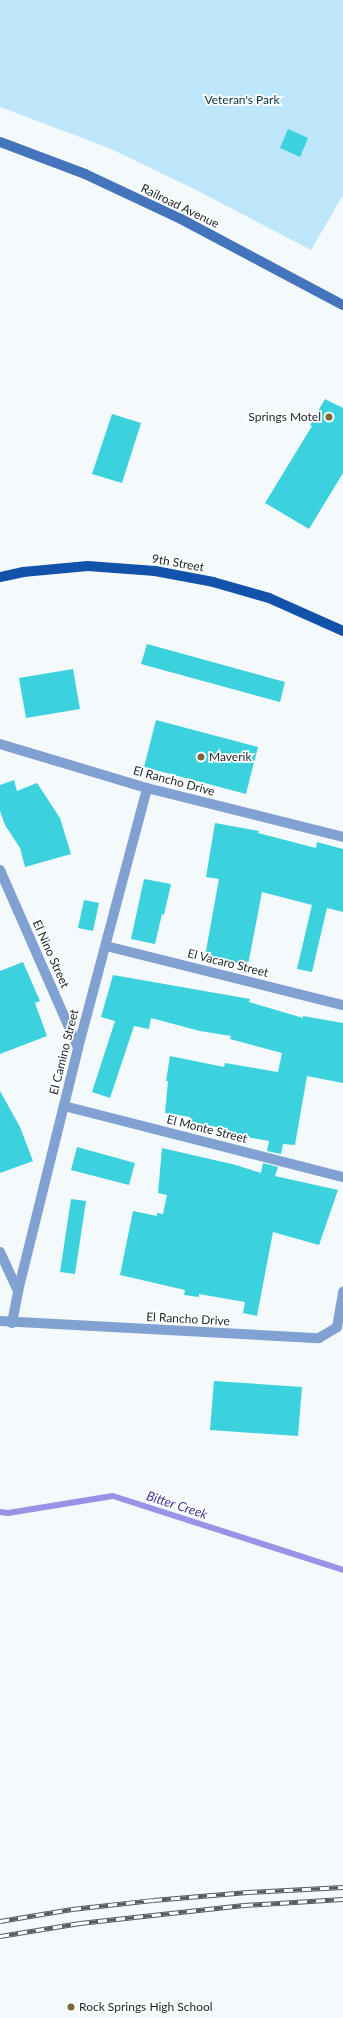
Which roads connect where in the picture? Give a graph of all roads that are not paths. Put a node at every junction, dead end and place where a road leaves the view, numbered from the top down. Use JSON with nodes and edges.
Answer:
{"nodes":[{"id":1,"x":0,"y":142,"type":"edge"},
{"id":2,"x":343,"y":305,"type":"edge"},
{"id":3,"x":0,"y":577,"type":"edge"},
{"id":4,"x":343,"y":630,"type":"edge"},
{"id":5,"x":0,"y":744,"type":"edge"},
{"id":6,"x":147,"y":788,"type":"junction"},
{"id":7,"x":343,"y":837,"type":"edge"},
{"id":8,"x":0,"y":870,"type":"edge"},
{"id":9,"x":106,"y":946,"type":"junction"},
{"id":10,"x":343,"y":1005,"type":"edge"},
{"id":11,"x":78,"y":1048,"type":"junction"},
{"id":12,"x":64,"y":1106,"type":"junction"},
{"id":13,"x":343,"y":1177,"type":"edge"},
{"id":14,"x":0,"y":1252,"type":"edge"},
{"id":15,"x":18,"y":1291,"type":"junction"},
{"id":16,"x":343,"y":1292,"type":"edge"},
{"id":17,"x":0,"y":1321,"type":"edge"},
{"id":18,"x":12,"y":1323,"type":"junction"}],
"edges":[{"from":1,"to":2,"type":"street","name":"Railroad Avenue"},
{"from":3,"to":4,"type":"main road","name":"9th Street"},
{"from":5,"to":6,"type":"street","name":"El Rancho Drive"},
{"from":6,"to":7,"type":"street","name":"El Rancho Drive"},
{"from":6,"to":9,"type":"street","name":"El Camino Street"},
{"from":8,"to":11,"type":"street","name":"El Nino Street"},
{"from":9,"to":10,"type":"street","name":"El Vacaro Street"},
{"from":9,"to":11,"type":"street","name":"El Camino Street"},
{"from":11,"to":12,"type":"street","name":"El Camino Street"},
{"from":12,"to":13,"type":"street","name":"El Monte Street"},
{"from":12,"to":15,"type":"street","name":"El Camino Street"},
{"from":14,"to":15,"type":"street"},
{"from":15,"to":18,"type":"street","name":"El Camino Street"},
{"from":16,"to":18,"type":"street","name":"El Rancho Drive"},
{"from":17,"to":18,"type":"street","name":"El Rancho Drive"}]}
